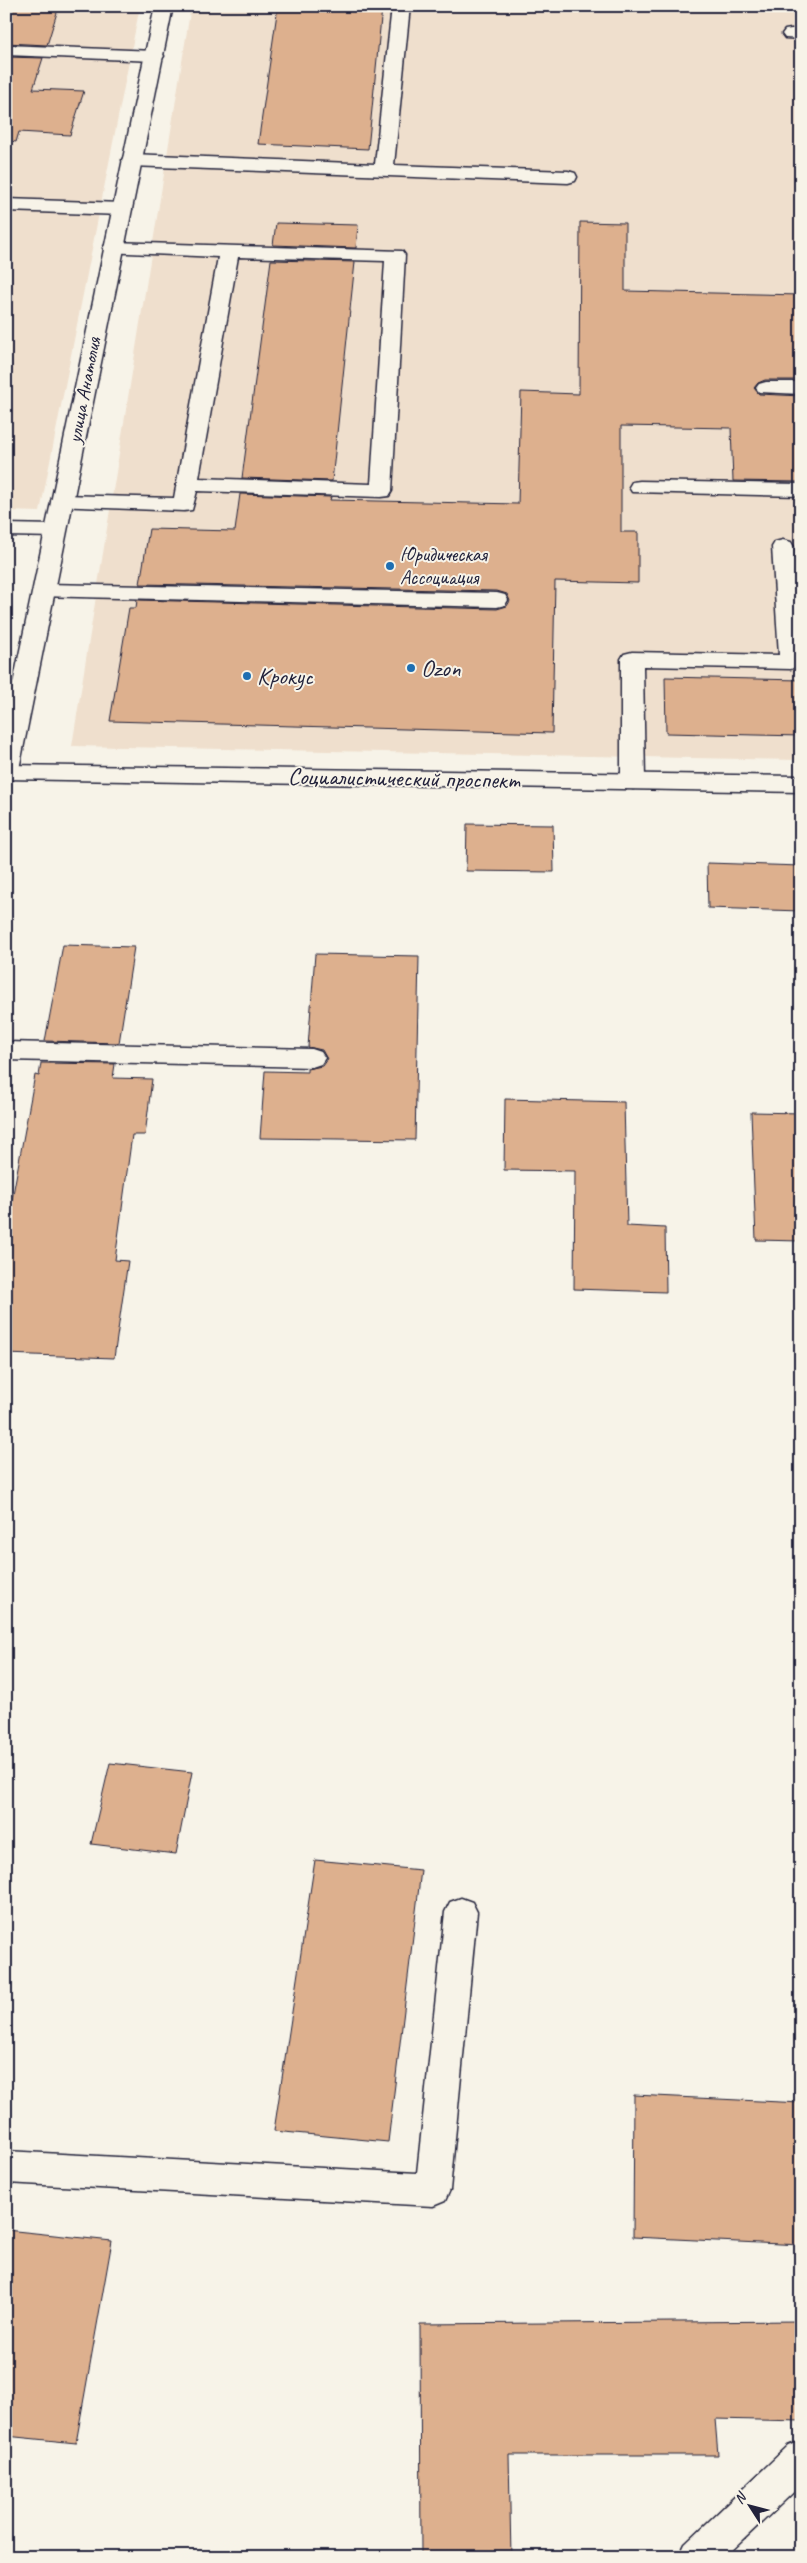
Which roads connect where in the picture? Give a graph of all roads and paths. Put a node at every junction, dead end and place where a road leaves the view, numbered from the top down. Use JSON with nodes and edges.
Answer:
{"nodes":[{"id":1,"x":164,"y":6,"type":"edge"},
{"id":2,"x":401,"y":6,"type":"edge"},
{"id":3,"x":6,"y":50,"type":"edge"},
{"id":4,"x":155,"y":56,"type":"junction"},
{"id":5,"x":131,"y":160,"type":"junction"},
{"id":6,"x":384,"y":170,"type":"junction"},
{"id":7,"x":568,"y":177,"type":"dead end"},
{"id":8,"x":6,"y":205,"type":"edge"},
{"id":9,"x":122,"y":209,"type":"junction"},
{"id":10,"x":113,"y":248,"type":"junction"},
{"id":11,"x":229,"y":251,"type":"junction"},
{"id":12,"x":766,"y":388,"type":"dead end"},
{"id":13,"x":801,"y":388,"type":"edge"},
{"id":14,"x":188,"y":484,"type":"junction"},
{"id":15,"x":640,"y":487,"type":"dead end"},
{"id":16,"x":801,"y":490,"type":"edge"},
{"id":17,"x":62,"y":501,"type":"junction"},
{"id":18,"x":6,"y":530,"type":"edge"},
{"id":19,"x":55,"y":531,"type":"junction"},
{"id":20,"x":783,"y":547,"type":"dead end"},
{"id":21,"x":45,"y":591,"type":"junction"},
{"id":22,"x":497,"y":600,"type":"dead end"},
{"id":23,"x":6,"y":773,"type":"edge"},
{"id":24,"x":633,"y":781,"type":"junction"},
{"id":25,"x":801,"y":784,"type":"edge"},
{"id":26,"x":6,"y":1051,"type":"edge"},
{"id":27,"x":312,"y":1058,"type":"dead end"},
{"id":28,"x":461,"y":1912,"type":"dead end"},
{"id":29,"x":6,"y":2167,"type":"edge"},
{"id":30,"x":801,"y":2459,"type":"edge"},
{"id":31,"x":698,"y":2557,"type":"edge"}],
"edges":[{"from":1,"to":4,"type":"street","name":"улица Анатолия"},
{"from":2,"to":6,"type":"street"},
{"from":3,"to":4,"type":"street"},
{"from":4,"to":5,"type":"street","name":"улица Анатолия"},
{"from":5,"to":6,"type":"street"},
{"from":5,"to":9,"type":"street","name":"улица Анатолия"},
{"from":6,"to":7,"type":"street"},
{"from":8,"to":9,"type":"street"},
{"from":9,"to":10,"type":"street","name":"улица Анатолия"},
{"from":10,"to":11,"type":"street"},
{"from":10,"to":17,"type":"street","name":"улица Анатолия"},
{"from":11,"to":14,"type":"street"},
{"from":11,"to":14,"type":"street"},
{"from":12,"to":13,"type":"street"},
{"from":14,"to":17,"type":"street"},
{"from":15,"to":16,"type":"street"},
{"from":17,"to":19,"type":"street","name":"улица Анатолия"},
{"from":18,"to":19,"type":"street"},
{"from":19,"to":21,"type":"street","name":"улица Анатолия"},
{"from":20,"to":24,"type":"street"},
{"from":21,"to":22,"type":"street"},
{"from":21,"to":23,"type":"street","name":"улица Анатолия"},
{"from":23,"to":24,"type":"street","name":"Социалистический проспект"},
{"from":24,"to":25,"type":"street","name":"Социалистический проспект"},
{"from":26,"to":27,"type":"street"},
{"from":28,"to":29,"type":"street"},
{"from":30,"to":31,"type":"street"}]}
